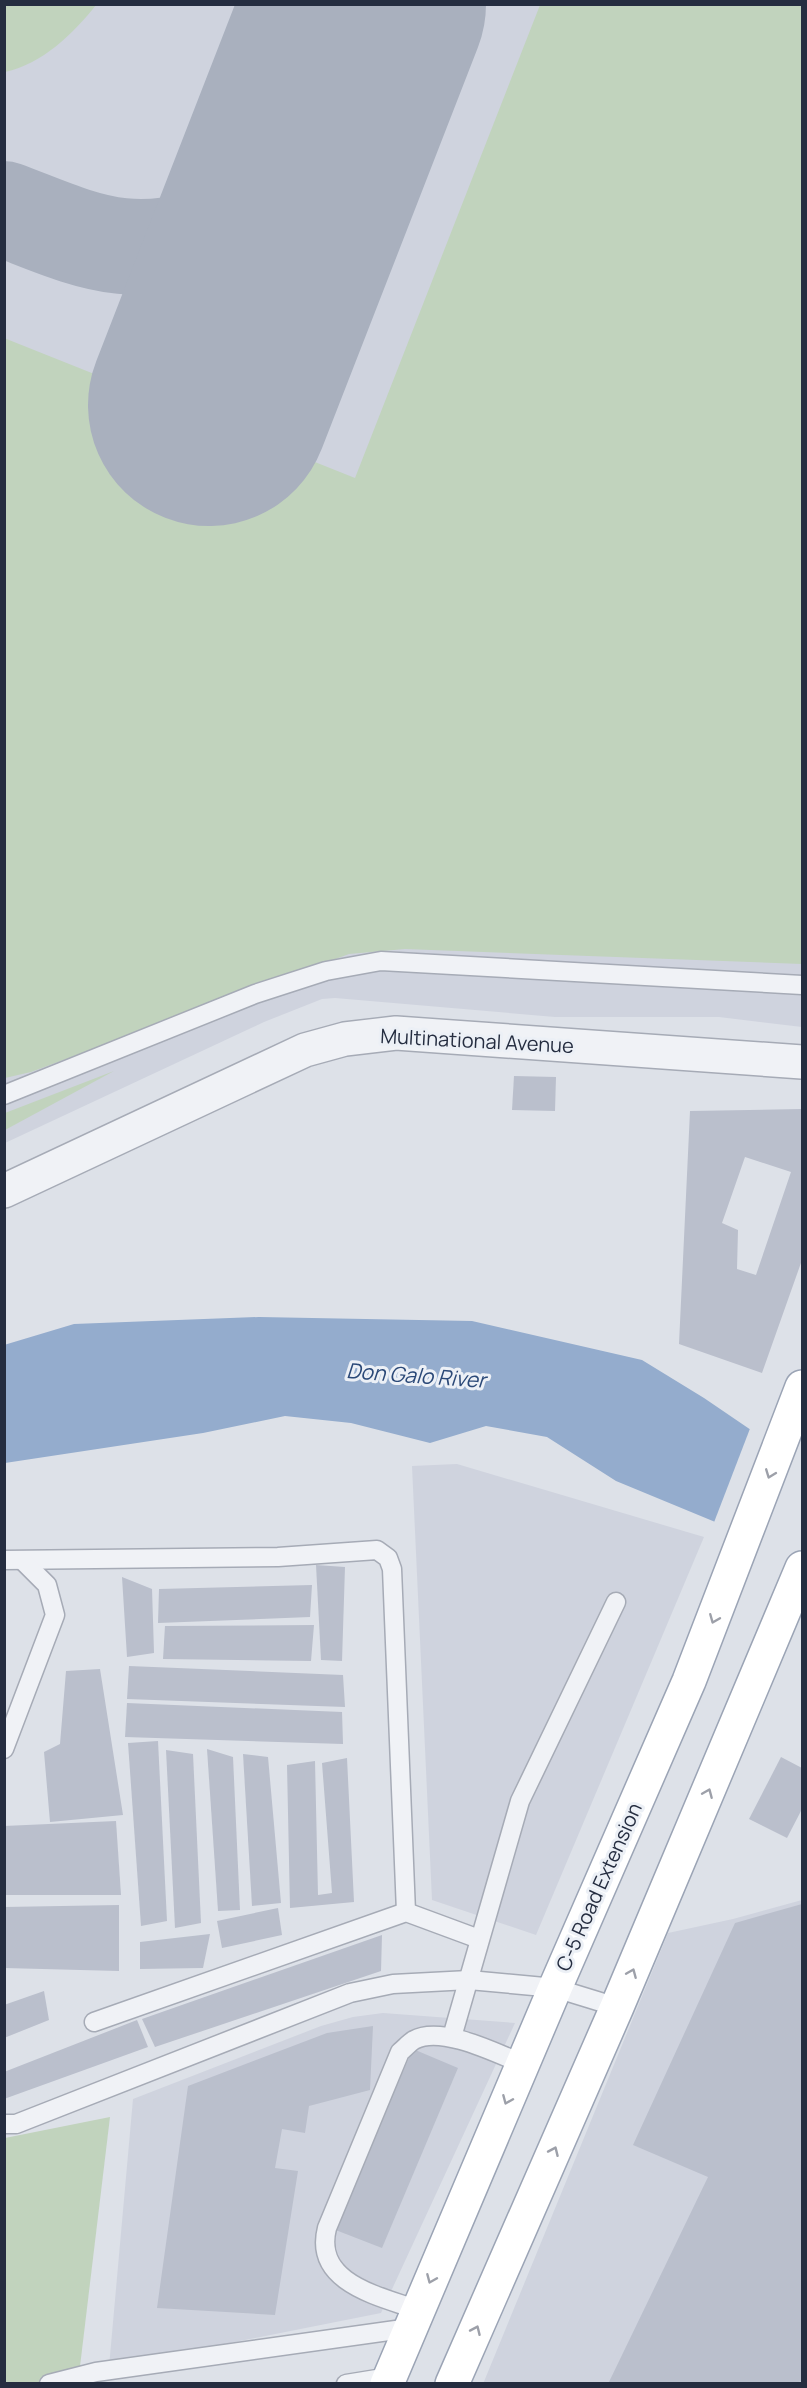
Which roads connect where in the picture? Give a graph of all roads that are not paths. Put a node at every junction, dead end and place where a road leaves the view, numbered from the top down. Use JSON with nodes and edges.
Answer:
{"nodes":[{"id":1,"x":802,"y":985,"type":"edge"},
{"id":2,"x":802,"y":1062,"type":"edge"},
{"id":3,"x":4,"y":1095,"type":"edge"},
{"id":4,"x":4,"y":1191,"type":"edge"},
{"id":5,"x":802,"y":1387,"type":"edge"},
{"id":6,"x":4,"y":1560,"type":"edge"},
{"id":7,"x":23,"y":1561,"type":"junction"},
{"id":8,"x":797,"y":1582,"type":"edge"},
{"id":9,"x":616,"y":1602,"type":"dead end"},
{"id":10,"x":4,"y":1749,"type":"edge"},
{"id":11,"x":406,"y":1912,"type":"junction"},
{"id":12,"x":479,"y":1939,"type":"junction"},
{"id":13,"x":469,"y":1980,"type":"junction"},
{"id":14,"x":555,"y":1988,"type":"junction"},
{"id":15,"x":617,"y":2007,"type":"junction"},
{"id":16,"x":94,"y":2022,"type":"dead end"},
{"id":17,"x":452,"y":2037,"type":"junction"},
{"id":18,"x":523,"y":2064,"type":"junction"},
{"id":19,"x":4,"y":2124,"type":"edge"},
{"id":20,"x":414,"y":2319,"type":"junction"},
{"id":21,"x":388,"y":2380,"type":"edge"},
{"id":22,"x":49,"y":2384,"type":"edge"},
{"id":23,"x":346,"y":2384,"type":"edge"},
{"id":24,"x":452,"y":2384,"type":"edge"}],
"edges":[{"from":1,"to":3,"type":"lane"},
{"from":2,"to":4,"type":"street","name":"Multinational Avenue"},
{"from":5,"to":14,"type":"main road","name":"C-5 Road Extension","one_way":true},
{"from":6,"to":7,"type":"lane"},
{"from":7,"to":10,"type":"lane"},
{"from":7,"to":11,"type":"lane"},
{"from":15,"to":8,"type":"main road","one_way":true},
{"from":9,"to":12,"type":"lane"},
{"from":11,"to":12,"type":"lane"},
{"from":11,"to":16,"type":"lane"},
{"from":12,"to":13,"type":"lane"},
{"from":13,"to":14,"type":"lane"},
{"from":13,"to":17,"type":"lane"},
{"from":13,"to":19,"type":"lane"},
{"from":14,"to":15,"type":"lane"},
{"from":14,"to":18,"type":"main road","name":"C-5 Road Extension"},
{"from":24,"to":15,"type":"main road","one_way":true},
{"from":17,"to":18,"type":"lane"},
{"from":17,"to":20,"type":"lane"},
{"from":18,"to":20,"type":"main road","name":"C-5 Road Extension","one_way":true},
{"from":20,"to":21,"type":"main road","name":"C-5 Road Extension"},
{"from":20,"to":22,"type":"lane"},
{"from":21,"to":23,"type":"lane"}]}
